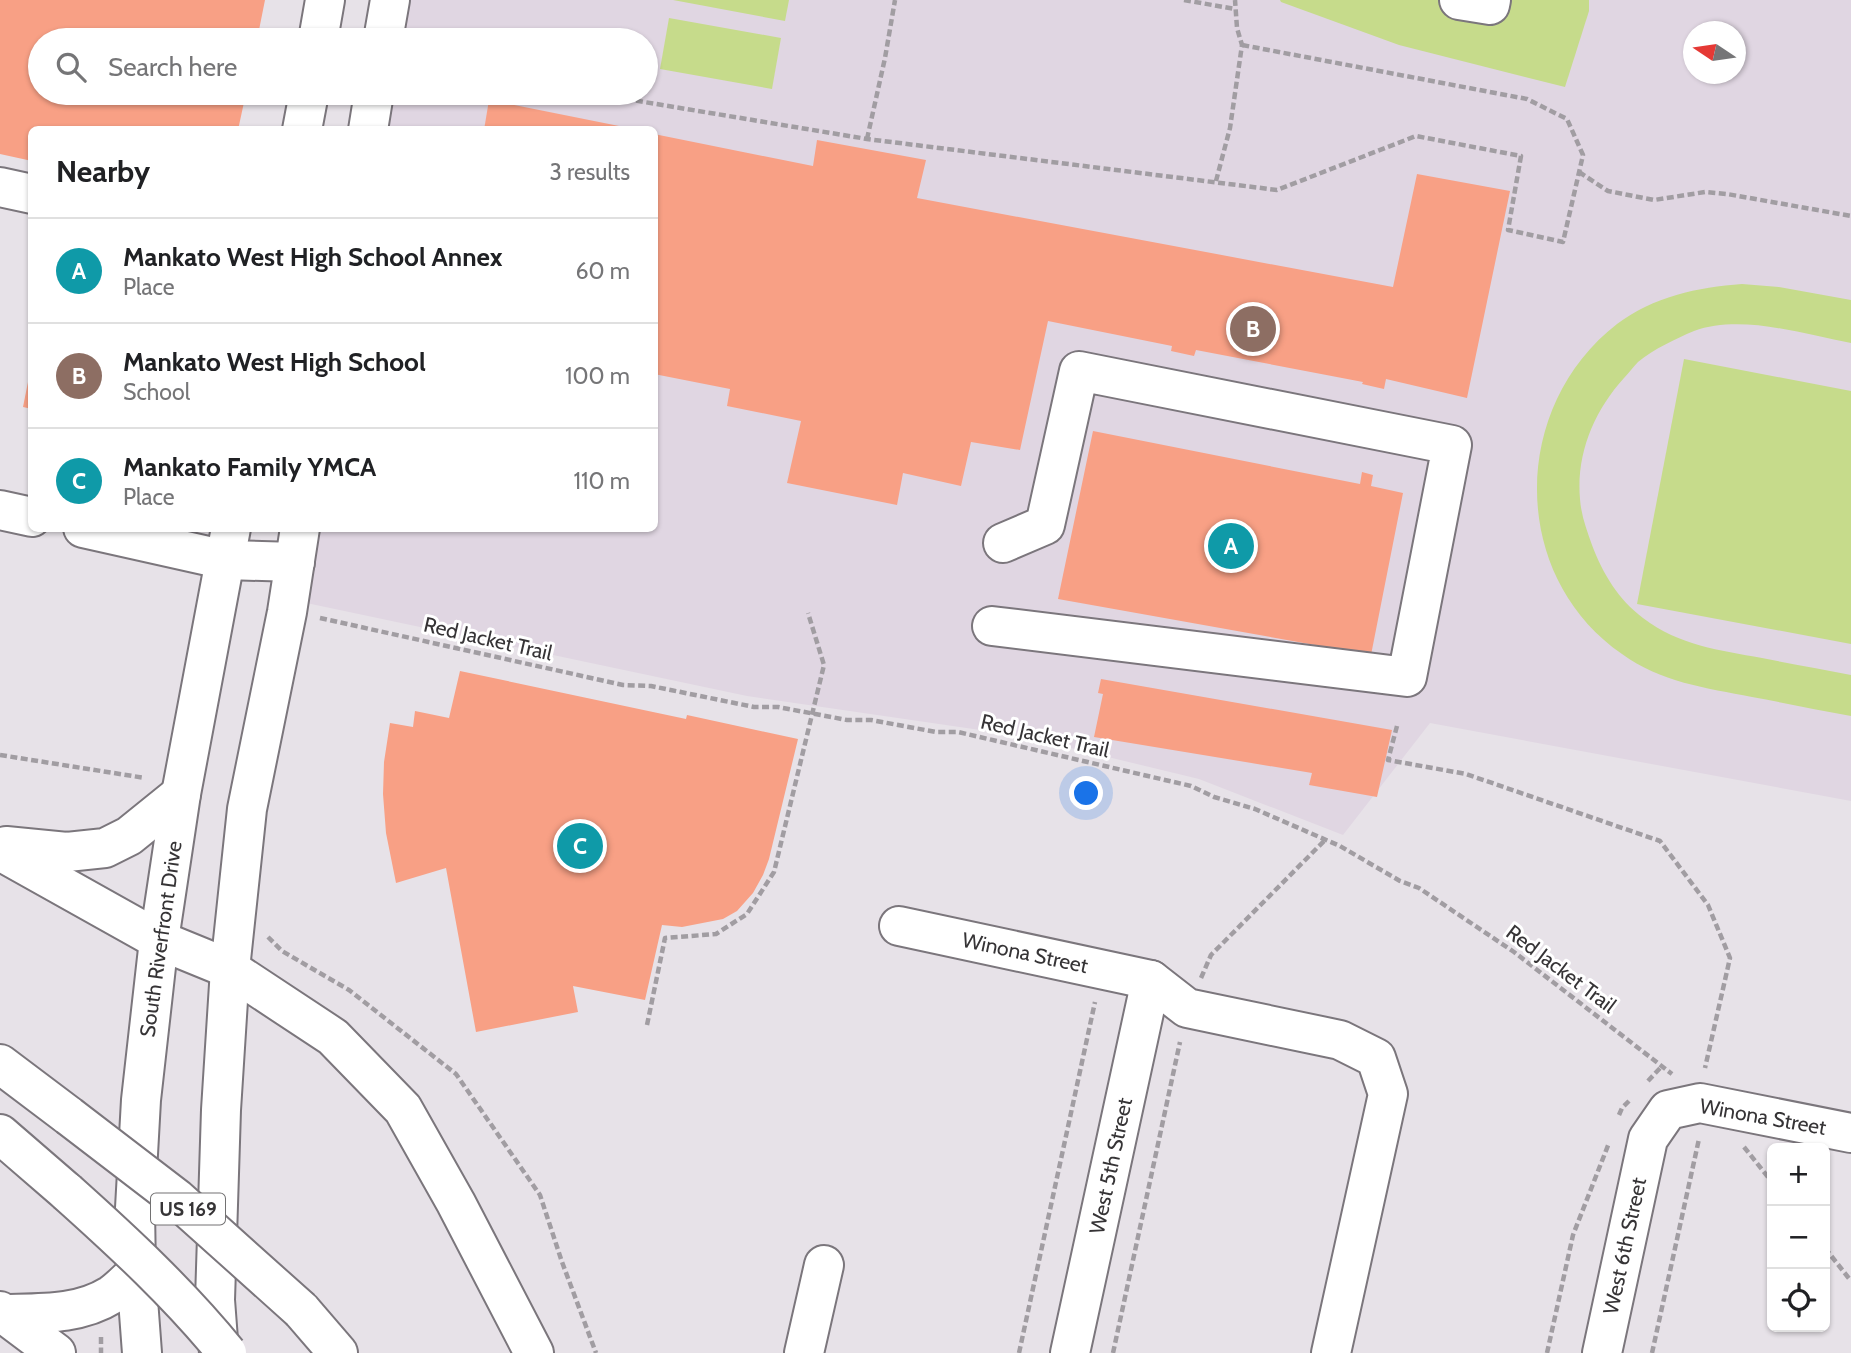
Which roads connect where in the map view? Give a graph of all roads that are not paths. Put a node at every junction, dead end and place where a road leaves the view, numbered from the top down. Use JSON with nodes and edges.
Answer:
{"nodes":[{"id":1,"x":325,"y":0,"type":"edge"},
{"id":2,"x":390,"y":0,"type":"edge"},
{"id":3,"x":1459,"y":0,"type":"edge"},
{"id":4,"x":1491,"y":0,"type":"edge"},
{"id":5,"x":320,"y":28,"type":"edge"},
{"id":6,"x":395,"y":28,"type":"edge"},
{"id":7,"x":307,"y":105,"type":"edge"},
{"id":8,"x":372,"y":105,"type":"edge"},
{"id":9,"x":303,"y":126,"type":"edge"},
{"id":10,"x":369,"y":126,"type":"edge"},
{"id":11,"x":0,"y":187,"type":"edge"},
{"id":12,"x":28,"y":193,"type":"edge"},
{"id":13,"x":0,"y":510,"type":"edge"},
{"id":14,"x":28,"y":516,"type":"edge"},
{"id":15,"x":120,"y":532,"type":"edge"},
{"id":16,"x":1003,"y":543,"type":"dead end"},
{"id":17,"x":229,"y":544,"type":"edge"},
{"id":18,"x":298,"y":545,"type":"edge"},
{"id":19,"x":992,"y":626,"type":"dead end"},
{"id":20,"x":165,"y":787,"type":"junction"},
{"id":21,"x":0,"y":848,"type":"edge"},
{"id":22,"x":899,"y":926,"type":"dead end"},
{"id":23,"x":159,"y":940,"type":"junction"},
{"id":24,"x":230,"y":969,"type":"junction"},
{"id":25,"x":1151,"y":980,"type":"junction"},
{"id":26,"x":0,"y":1064,"type":"edge"},
{"id":27,"x":1626,"y":1131,"type":"joint"},
{"id":28,"x":1851,"y":1133,"type":"edge"},
{"id":29,"x":0,"y":1134,"type":"edge"},
{"id":30,"x":824,"y":1265,"type":"dead end"},
{"id":31,"x":136,"y":1273,"type":"junction"},
{"id":32,"x":2,"y":1313,"type":"edge"},
{"id":33,"x":56,"y":1353,"type":"edge"},
{"id":34,"x":142,"y":1353,"type":"edge"},
{"id":35,"x":219,"y":1353,"type":"edge"},
{"id":36,"x":227,"y":1353,"type":"edge"},
{"id":37,"x":338,"y":1353,"type":"edge"},
{"id":38,"x":534,"y":1353,"type":"edge"},
{"id":39,"x":804,"y":1353,"type":"edge"},
{"id":40,"x":1070,"y":1353,"type":"edge"},
{"id":41,"x":1331,"y":1353,"type":"edge"},
{"id":42,"x":1602,"y":1353,"type":"edge"}],
"edges":[{"from":1,"to":5,"type":"main road"},
{"from":2,"to":6,"type":"main road"},
{"from":3,"to":4,"type":"main road"},
{"from":7,"to":9,"type":"main road"},
{"from":8,"to":10,"type":"main road"},
{"from":11,"to":12,"type":"main road"},
{"from":13,"to":14,"type":"main road"},
{"from":15,"to":17,"type":"main road"},
{"from":16,"to":19,"type":"main road"},
{"from":17,"to":18,"type":"main road"},
{"from":17,"to":20,"type":"main road","name":"South Riverfront Drive"},
{"from":18,"to":24,"type":"main road"},
{"from":20,"to":21,"type":"main road"},
{"from":20,"to":23,"type":"main road","name":"South Riverfront Drive"},
{"from":21,"to":23,"type":"main road"},
{"from":22,"to":25,"type":"main road","name":"Winona Street"},
{"from":23,"to":24,"type":"main road"},
{"from":23,"to":31,"type":"main road","name":"South Riverfront Drive"},
{"from":24,"to":35,"type":"main road"},
{"from":24,"to":38,"type":"main road"},
{"from":25,"to":40,"type":"main road","name":"West 5th Street"},
{"from":25,"to":41,"type":"main road"},
{"from":26,"to":37,"type":"main road","number":"US 169","bridge":true},
{"from":27,"to":28,"type":"main road","name":"Winona Street"},
{"from":27,"to":42,"type":"main road","name":"West 6th Street"},
{"from":29,"to":36,"type":"main road","bridge":true},
{"from":30,"to":39,"type":"main road"},
{"from":31,"to":32,"type":"main road"},
{"from":31,"to":34,"type":"main road","name":"South Riverfront Drive"},
{"from":32,"to":33,"type":"main road"}]}
